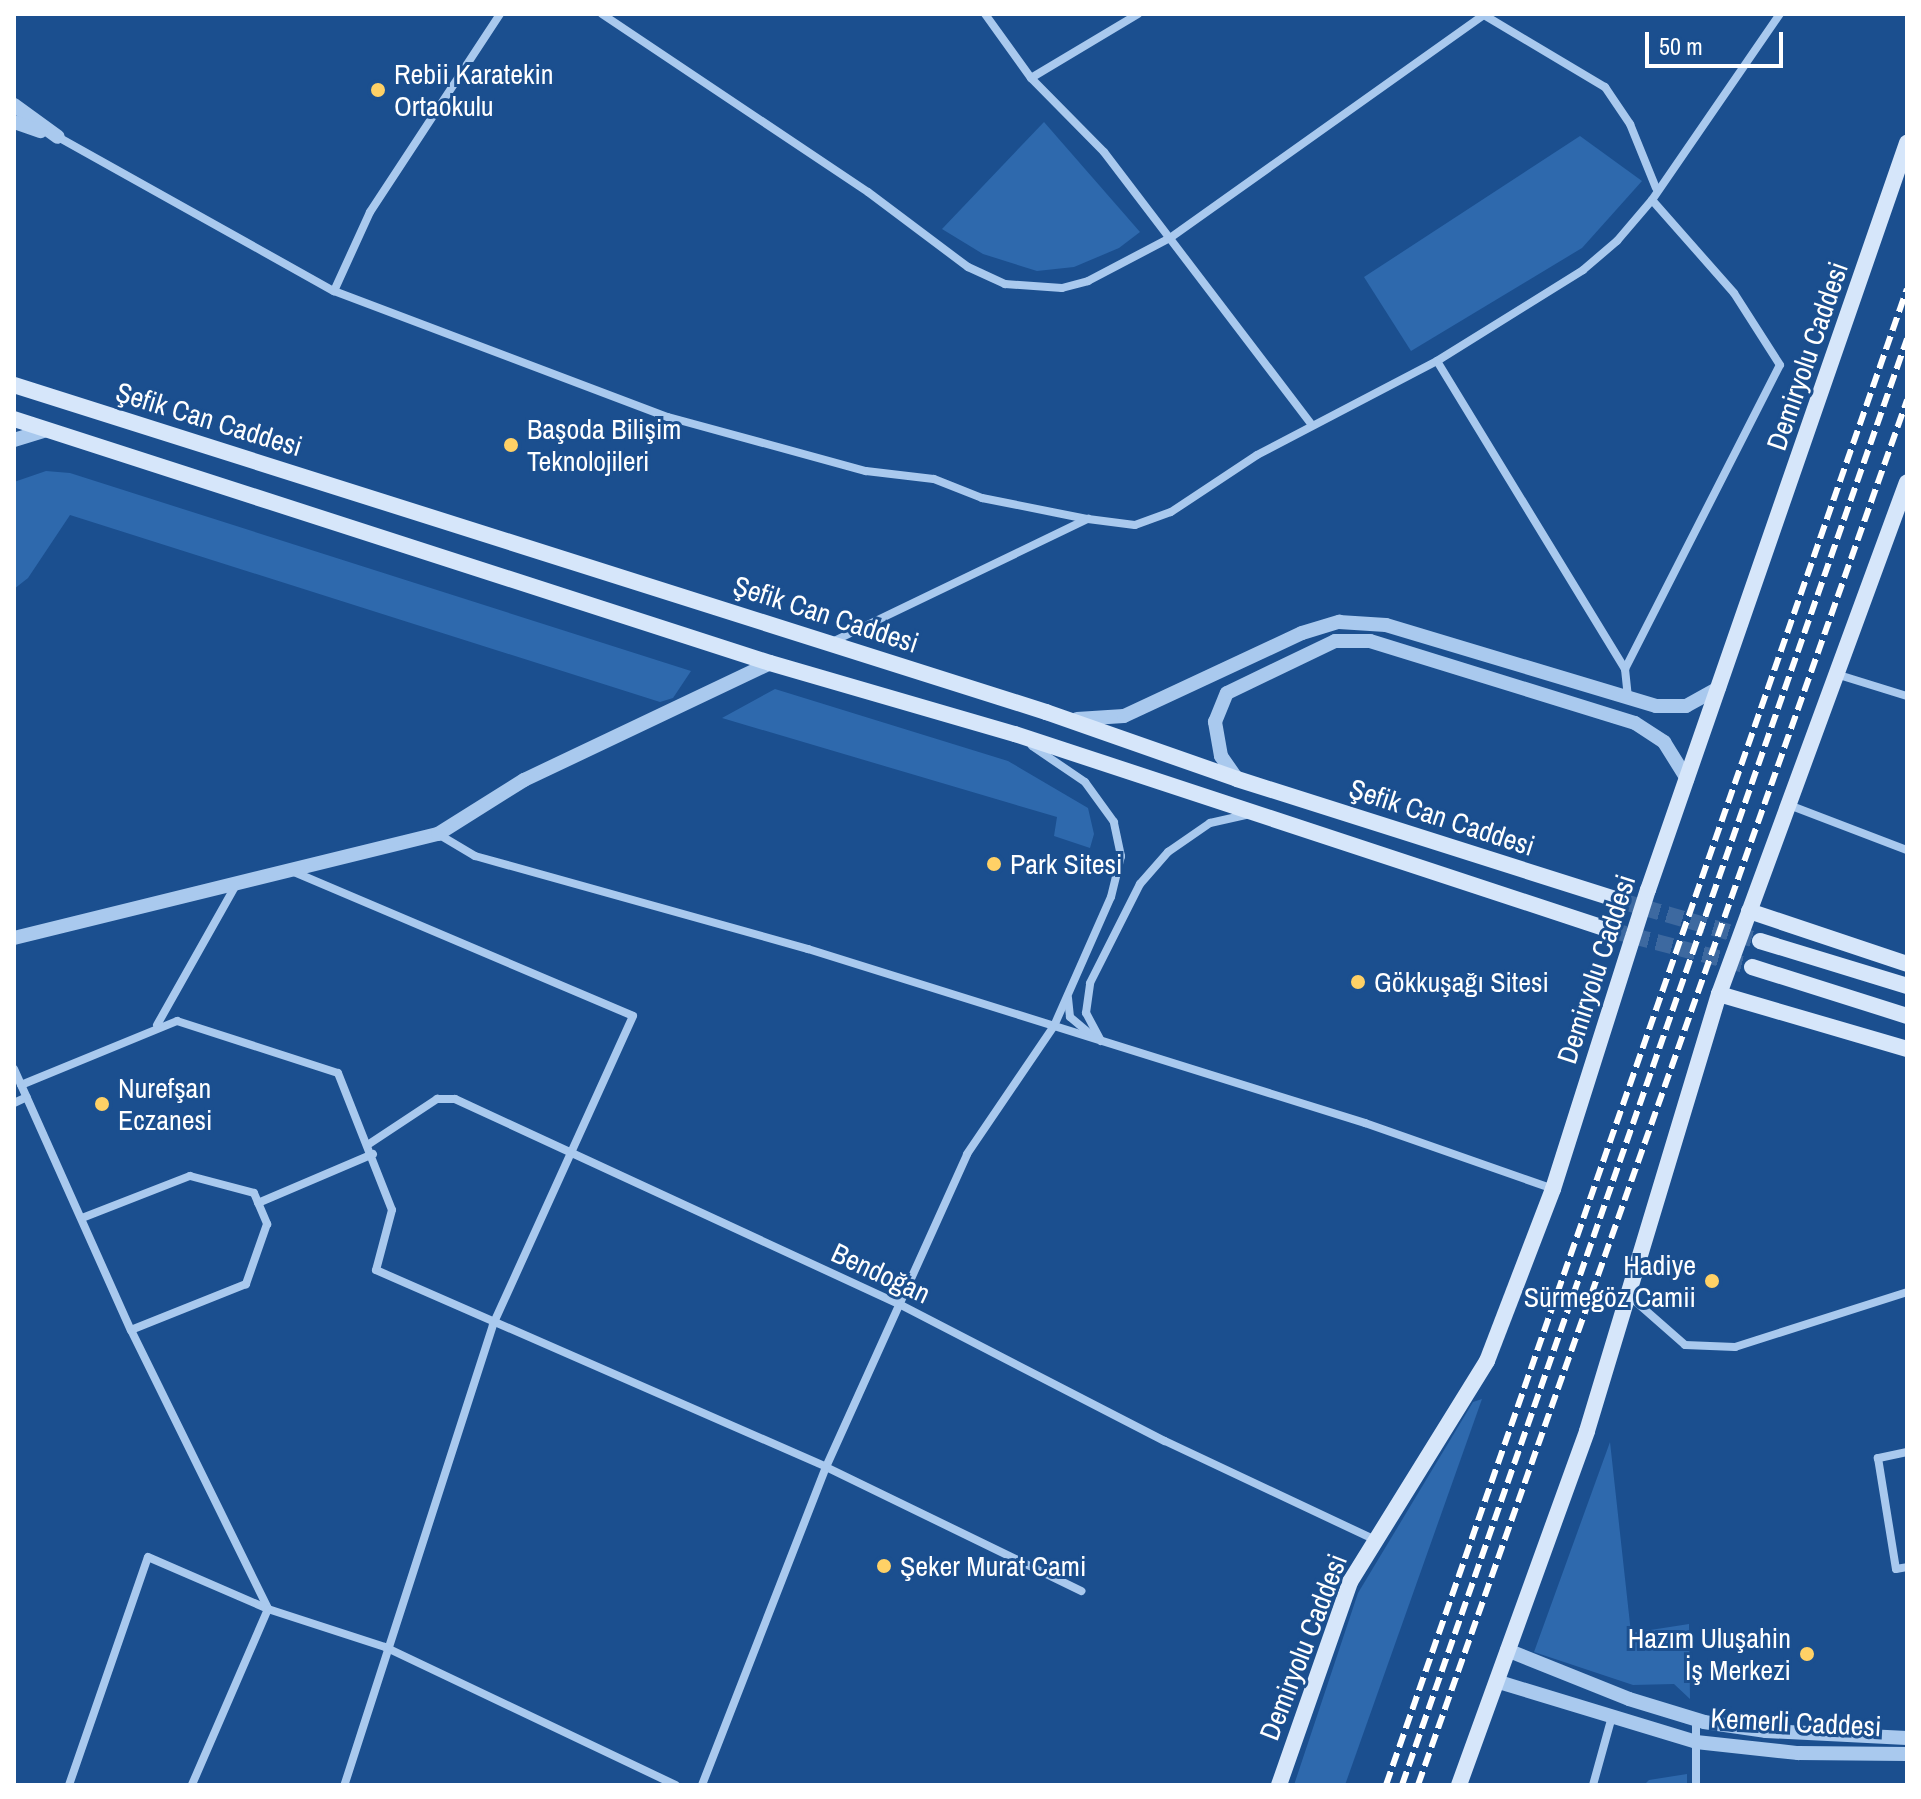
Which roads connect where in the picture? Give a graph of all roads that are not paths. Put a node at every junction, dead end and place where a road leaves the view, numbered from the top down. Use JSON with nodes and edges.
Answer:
{"nodes":[{"id":1,"x":500,"y":14,"type":"edge"},
{"id":2,"x":602,"y":14,"type":"edge"},
{"id":3,"x":985,"y":14,"type":"edge"},
{"id":4,"x":1138,"y":14,"type":"edge"},
{"id":5,"x":1485,"y":14,"type":"edge"},
{"id":6,"x":1780,"y":14,"type":"edge"},
{"id":7,"x":1031,"y":78,"type":"junction"},
{"id":8,"x":14,"y":105,"type":"edge"},
{"id":9,"x":14,"y":122,"type":"edge"},
{"id":10,"x":58,"y":137,"type":"junction"},
{"id":11,"x":1907,"y":143,"type":"edge"},
{"id":12,"x":1656,"y":188,"type":"junction"},
{"id":13,"x":1652,"y":200,"type":"junction"},
{"id":14,"x":1170,"y":238,"type":"junction"},
{"id":15,"x":334,"y":291,"type":"junction"},
{"id":16,"x":1437,"y":361,"type":"junction"},
{"id":17,"x":14,"y":375,"type":"edge"},
{"id":18,"x":14,"y":385,"type":"edge"},
{"id":19,"x":44,"y":394,"type":"junction"},
{"id":20,"x":14,"y":419,"type":"edge"},
{"id":21,"x":1311,"y":424,"type":"junction"},
{"id":22,"x":47,"y":430,"type":"junction"},
{"id":23,"x":14,"y":440,"type":"edge"},
{"id":24,"x":1907,"y":482,"type":"edge"},
{"id":25,"x":1088,"y":519,"type":"junction"},
{"id":26,"x":830,"y":643,"type":"junction"},
{"id":27,"x":770,"y":663,"type":"junction"},
{"id":28,"x":1625,"y":669,"type":"junction"},
{"id":29,"x":1839,"y":675,"type":"junction"},
{"id":30,"x":1719,"y":688,"type":"junction"},
{"id":31,"x":1907,"y":696,"type":"edge"},
{"id":32,"x":1629,"y":701,"type":"junction"},
{"id":33,"x":1063,"y":718,"type":"junction"},
{"id":34,"x":1015,"y":734,"type":"junction"},
{"id":35,"x":1237,"y":779,"type":"junction"},
{"id":36,"x":1687,"y":779,"type":"junction"},
{"id":37,"x":1789,"y":805,"type":"junction"},
{"id":38,"x":1253,"y":814,"type":"junction"},
{"id":39,"x":438,"y":834,"type":"junction"},
{"id":40,"x":1907,"y":850,"type":"edge"},
{"id":41,"x":289,"y":870,"type":"junction"},
{"id":42,"x":237,"y":884,"type":"junction"},
{"id":43,"x":1621,"y":901,"type":"tunnel mouth"},
{"id":44,"x":1749,"y":911,"type":"junction"},
{"id":45,"x":1610,"y":930,"type":"tunnel mouth"},
{"id":46,"x":14,"y":938,"type":"edge"},
{"id":47,"x":1760,"y":941,"type":"tunnel mouth"},
{"id":48,"x":1907,"y":964,"type":"edge"},
{"id":49,"x":1752,"y":967,"type":"tunnel mouth"},
{"id":50,"x":1907,"y":986,"type":"edge"},
{"id":51,"x":1068,"y":993,"type":"junction"},
{"id":52,"x":1719,"y":994,"type":"junction"},
{"id":53,"x":1907,"y":1016,"type":"edge"},
{"id":54,"x":157,"y":1025,"type":"junction"},
{"id":55,"x":1054,"y":1026,"type":"junction"},
{"id":56,"x":1101,"y":1041,"type":"junction"},
{"id":57,"x":1907,"y":1049,"type":"edge"},
{"id":58,"x":14,"y":1069,"type":"edge"},
{"id":59,"x":21,"y":1085,"type":"junction"},
{"id":60,"x":27,"y":1097,"type":"junction"},
{"id":61,"x":14,"y":1103,"type":"edge"},
{"id":62,"x":369,"y":1144,"type":"junction"},
{"id":63,"x":373,"y":1154,"type":"junction"},
{"id":64,"x":568,"y":1155,"type":"junction"},
{"id":65,"x":1553,"y":1189,"type":"junction"},
{"id":66,"x":258,"y":1203,"type":"junction"},
{"id":67,"x":82,"y":1218,"type":"junction"},
{"id":68,"x":1907,"y":1292,"type":"edge"},
{"id":69,"x":1627,"y":1294,"type":"junction"},
{"id":70,"x":899,"y":1304,"type":"junction"},
{"id":71,"x":493,"y":1325,"type":"junction"},
{"id":72,"x":131,"y":1330,"type":"junction"},
{"id":73,"x":1907,"y":1452,"type":"edge"},
{"id":74,"x":826,"y":1467,"type":"junction"},
{"id":75,"x":1373,"y":1539,"type":"junction"},
{"id":76,"x":1907,"y":1567,"type":"edge"},
{"id":77,"x":1081,"y":1591,"type":"dead end"},
{"id":78,"x":268,"y":1609,"type":"junction"},
{"id":79,"x":385,"y":1647,"type":"junction"},
{"id":80,"x":1507,"y":1650,"type":"junction"},
{"id":81,"x":1499,"y":1682,"type":"junction"},
{"id":82,"x":1611,"y":1720,"type":"junction"},
{"id":83,"x":1696,"y":1720,"type":"junction"},
{"id":84,"x":1907,"y":1738,"type":"edge"},
{"id":85,"x":1696,"y":1742,"type":"junction"},
{"id":86,"x":1907,"y":1754,"type":"edge"},
{"id":87,"x":69,"y":1785,"type":"edge"},
{"id":88,"x":192,"y":1785,"type":"edge"},
{"id":89,"x":344,"y":1785,"type":"edge"},
{"id":90,"x":676,"y":1785,"type":"edge"},
{"id":91,"x":702,"y":1785,"type":"edge"},
{"id":92,"x":1279,"y":1785,"type":"edge"},
{"id":93,"x":1459,"y":1785,"type":"edge"},
{"id":94,"x":1593,"y":1785,"type":"edge"},
{"id":95,"x":1696,"y":1785,"type":"edge"}],
"edges":[{"from":1,"to":15,"type":"street"},
{"from":2,"to":14,"type":"street"},
{"from":3,"to":7,"type":"street"},
{"from":4,"to":7,"type":"street"},
{"from":5,"to":12,"type":"street"},
{"from":5,"to":14,"type":"street"},
{"from":6,"to":12,"type":"street"},
{"from":7,"to":14,"type":"street"},
{"from":8,"to":10,"type":"street"},
{"from":9,"to":10,"type":"street"},
{"from":10,"to":15,"type":"street"},
{"from":11,"to":30,"type":"main road","name":"Demiryolu Caddesi"},
{"from":12,"to":13,"type":"street"},
{"from":13,"to":16,"type":"street"},
{"from":13,"to":28,"type":"street"},
{"from":14,"to":21,"type":"street"},
{"from":15,"to":25,"type":"street"},
{"from":16,"to":21,"type":"street"},
{"from":16,"to":28,"type":"street"},
{"from":17,"to":19,"type":"street"},
{"from":18,"to":19,"type":"main road","name":"Şefik Can Caddesi"},
{"from":19,"to":26,"type":"main road","name":"Şefik Can Caddesi"},
{"from":20,"to":22,"type":"main road","name":"Şefik Can Caddesi"},
{"from":21,"to":25,"type":"street"},
{"from":22,"to":23,"type":"street"},
{"from":22,"to":27,"type":"main road","name":"Şefik Can Caddesi"},
{"from":24,"to":29,"type":"main road"},
{"from":25,"to":26,"type":"street"},
{"from":26,"to":33,"type":"main road","name":"Şefik Can Caddesi"},
{"from":27,"to":34,"type":"main road","name":"Şefik Can Caddesi"},
{"from":27,"to":39,"type":"street"},
{"from":28,"to":32,"type":"street"},
{"from":29,"to":31,"type":"street"},
{"from":29,"to":37,"type":"main road"},
{"from":30,"to":32,"type":"street"},
{"from":30,"to":36,"type":"main road","name":"Demiryolu Caddesi"},
{"from":32,"to":33,"type":"street"},
{"from":33,"to":35,"type":"main road","name":"Şefik Can Caddesi"},
{"from":34,"to":38,"type":"main road","name":"Şefik Can Caddesi"},
{"from":34,"to":51,"type":"street"},
{"from":35,"to":36,"type":"street"},
{"from":35,"to":43,"type":"main road","name":"Şefik Can Caddesi"},
{"from":36,"to":65,"type":"main road","name":"Demiryolu Caddesi"},
{"from":37,"to":40,"type":"street"},
{"from":37,"to":44,"type":"main road"},
{"from":38,"to":45,"type":"main road","name":"Şefik Can Caddesi"},
{"from":38,"to":56,"type":"street"},
{"from":39,"to":41,"type":"street"},
{"from":39,"to":55,"type":"street"},
{"from":41,"to":42,"type":"street"},
{"from":41,"to":64,"type":"street"},
{"from":42,"to":46,"type":"street"},
{"from":42,"to":54,"type":"street"},
{"from":44,"to":48,"type":"main road"},
{"from":44,"to":52,"type":"main road"},
{"from":47,"to":50,"type":"main road"},
{"from":49,"to":53,"type":"main road"},
{"from":51,"to":55,"type":"street"},
{"from":51,"to":56,"type":"street"},
{"from":52,"to":57,"type":"main road"},
{"from":52,"to":69,"type":"main road"},
{"from":54,"to":59,"type":"street"},
{"from":54,"to":62,"type":"street"},
{"from":55,"to":56,"type":"street"},
{"from":55,"to":70,"type":"street"},
{"from":56,"to":65,"type":"street"},
{"from":58,"to":59,"type":"street"},
{"from":59,"to":60,"type":"street"},
{"from":60,"to":61,"type":"street"},
{"from":60,"to":67,"type":"street"},
{"from":62,"to":63,"type":"street"},
{"from":62,"to":64,"type":"street","name":"Bendoğan"},
{"from":63,"to":66,"type":"street"},
{"from":63,"to":71,"type":"street"},
{"from":64,"to":70,"type":"street","name":"Bendoğan"},
{"from":64,"to":71,"type":"street"},
{"from":65,"to":75,"type":"main road","name":"Demiryolu Caddesi"},
{"from":66,"to":67,"type":"street"},
{"from":66,"to":72,"type":"street"},
{"from":67,"to":72,"type":"street"},
{"from":68,"to":69,"type":"street"},
{"from":69,"to":80,"type":"main road"},
{"from":70,"to":74,"type":"street"},
{"from":70,"to":75,"type":"street","name":"Bendoğan"},
{"from":71,"to":74,"type":"street"},
{"from":71,"to":79,"type":"street"},
{"from":72,"to":78,"type":"street"},
{"from":73,"to":76,"type":"street"},
{"from":74,"to":77,"type":"street"},
{"from":74,"to":91,"type":"street"},
{"from":75,"to":92,"type":"main road","name":"Demiryolu Caddesi"},
{"from":78,"to":79,"type":"street"},
{"from":78,"to":87,"type":"street"},
{"from":78,"to":88,"type":"street"},
{"from":79,"to":89,"type":"street"},
{"from":79,"to":90,"type":"street"},
{"from":80,"to":81,"type":"main road"},
{"from":80,"to":83,"type":"street","name":"Kemerli Caddesi"},
{"from":81,"to":82,"type":"street","name":"Kemerli Caddesi"},
{"from":81,"to":93,"type":"main road"},
{"from":82,"to":85,"type":"street","name":"Kemerli Caddesi"},
{"from":82,"to":94,"type":"street"},
{"from":83,"to":84,"type":"street","name":"Kemerli Caddesi"},
{"from":83,"to":85,"type":"street"},
{"from":85,"to":86,"type":"street","name":"Kemerli Caddesi"},
{"from":85,"to":95,"type":"street"}]}
